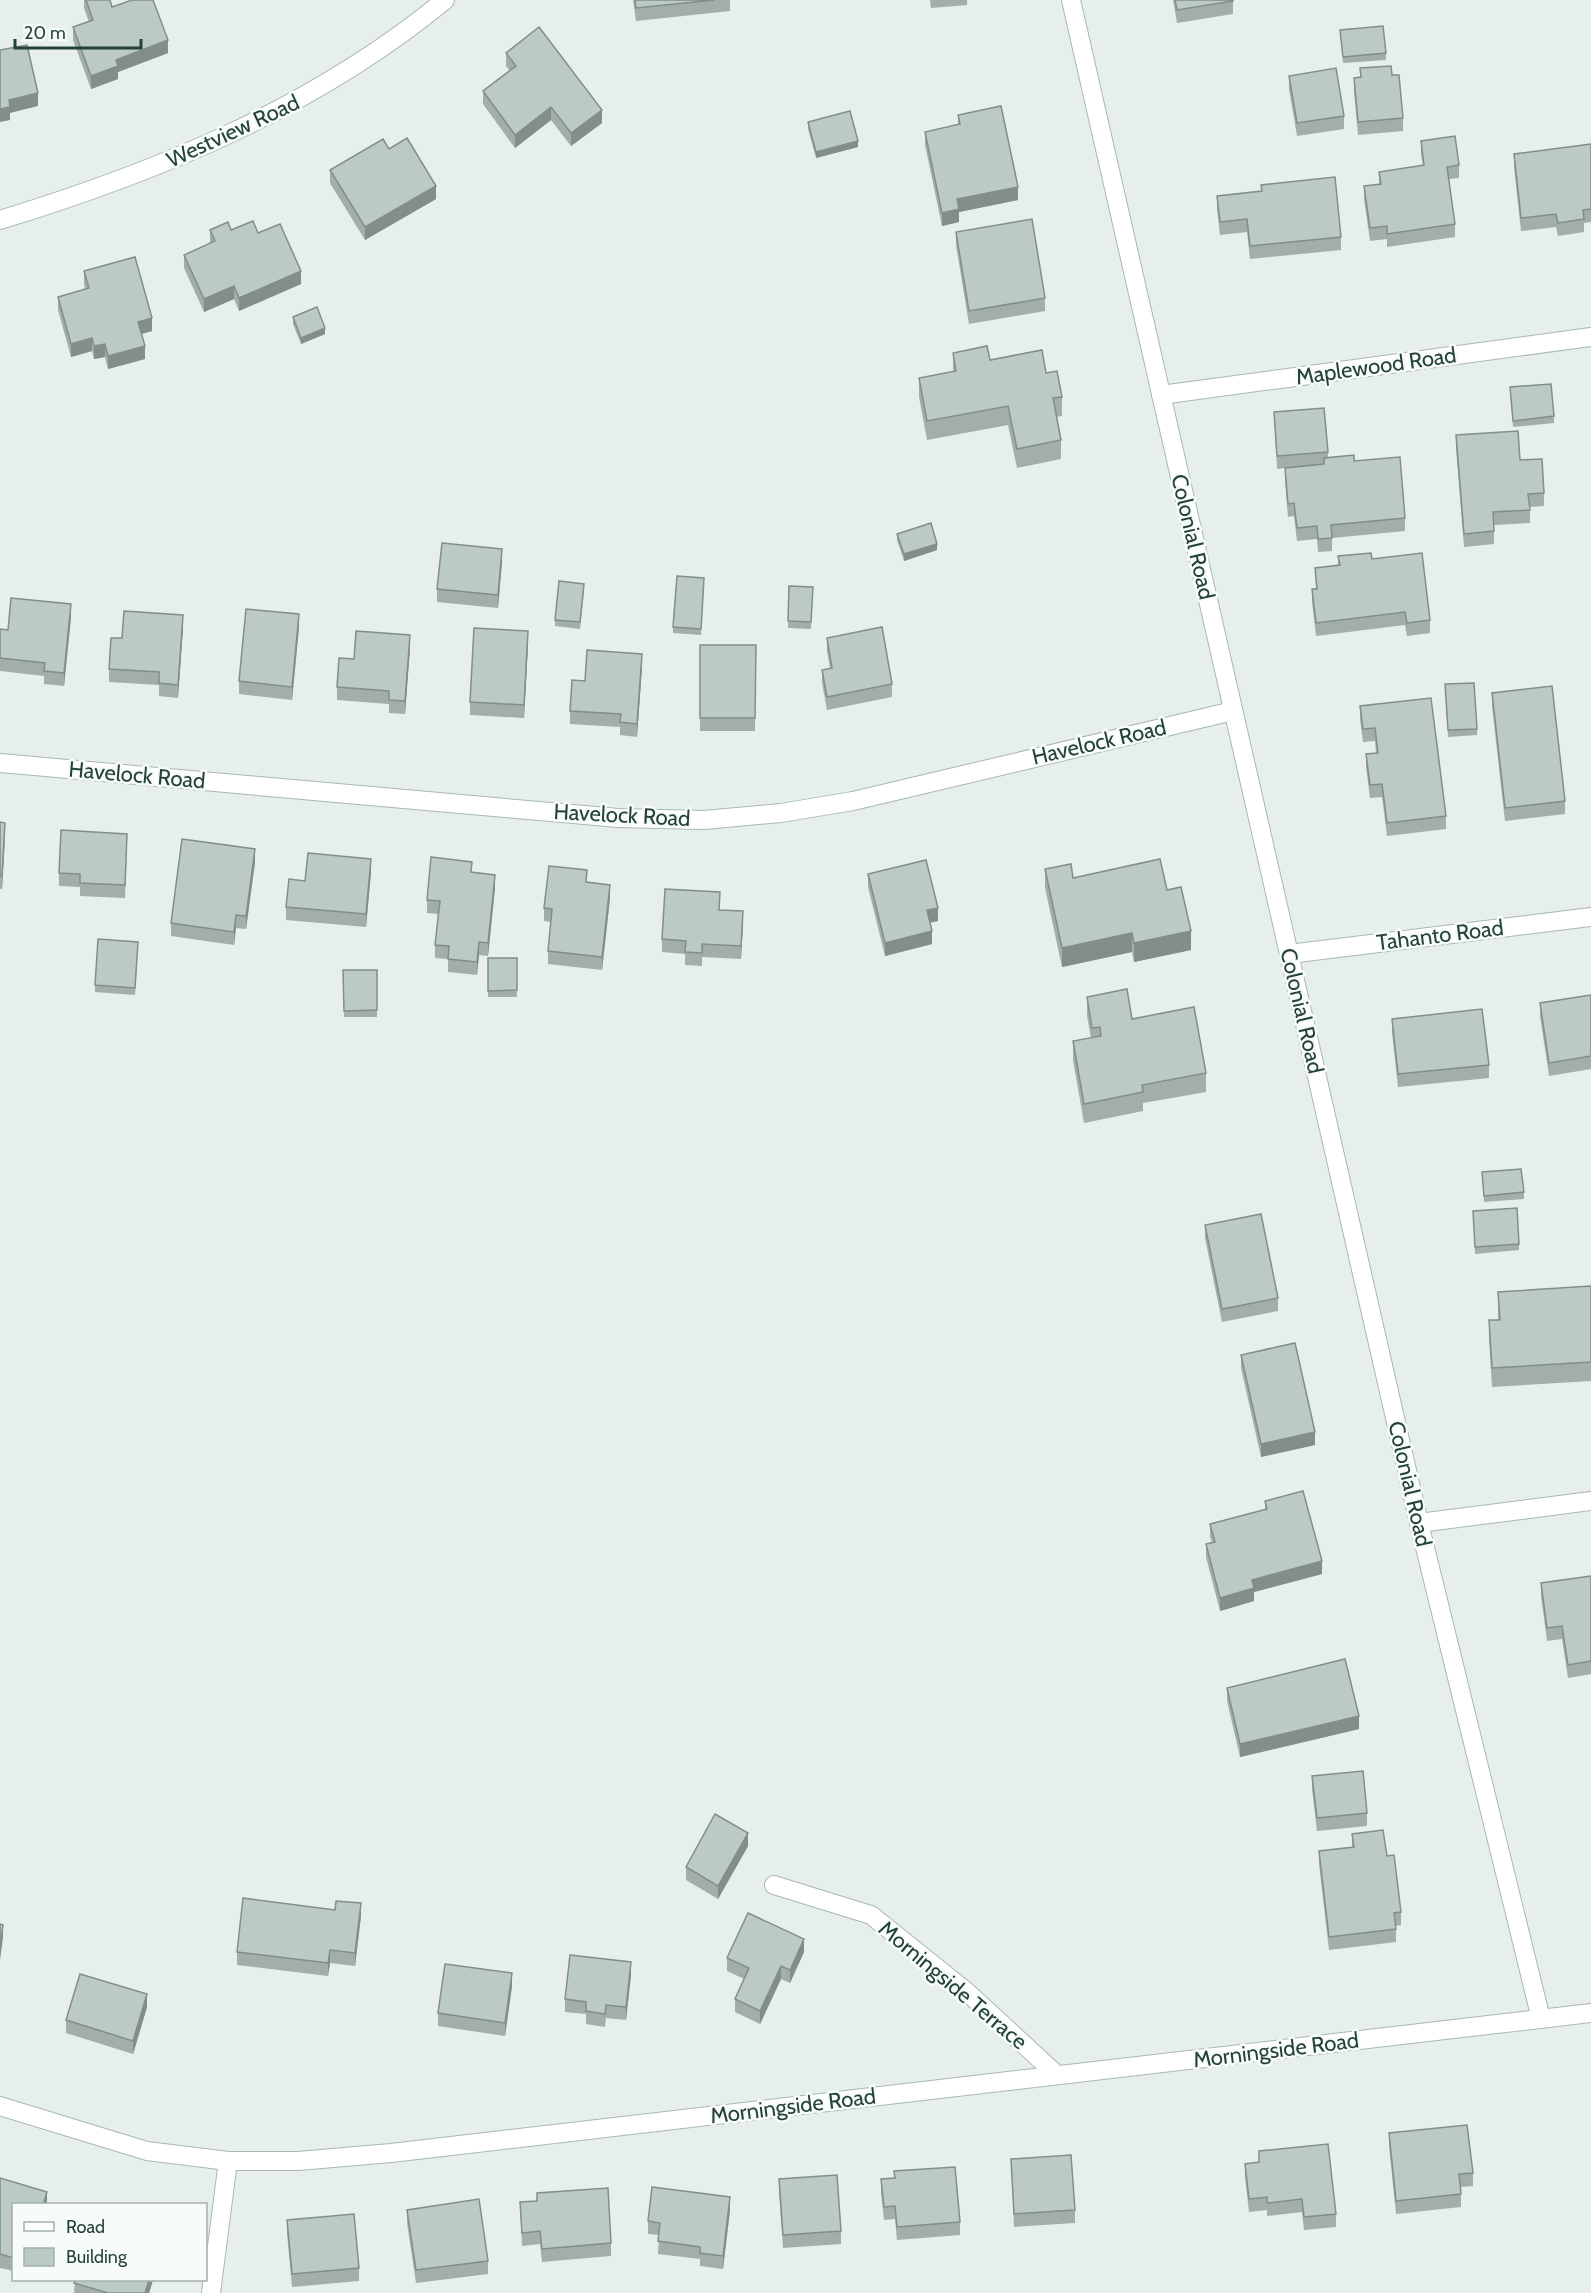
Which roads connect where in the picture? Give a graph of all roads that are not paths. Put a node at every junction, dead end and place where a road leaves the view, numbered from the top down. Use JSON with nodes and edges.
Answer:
{"nodes":[{"id":1,"x":445,"y":0,"type":"edge"},
{"id":2,"x":1071,"y":0,"type":"edge"},
{"id":3,"x":0,"y":220,"type":"edge"},
{"id":4,"x":1591,"y":337,"type":"edge"},
{"id":5,"x":1161,"y":396,"type":"junction"},
{"id":6,"x":1233,"y":711,"type":"junction"},
{"id":7,"x":0,"y":763,"type":"edge"},
{"id":8,"x":1591,"y":918,"type":"edge"},
{"id":9,"x":1289,"y":954,"type":"junction"},
{"id":10,"x":1591,"y":1501,"type":"edge"},
{"id":11,"x":1419,"y":1523,"type":"junction"},
{"id":12,"x":774,"y":1885,"type":"dead end"},
{"id":13,"x":1591,"y":2013,"type":"edge"},
{"id":14,"x":1541,"y":2019,"type":"junction"},
{"id":15,"x":1057,"y":2075,"type":"junction"},
{"id":16,"x":0,"y":2106,"type":"edge"},
{"id":17,"x":228,"y":2161,"type":"junction"},
{"id":18,"x":211,"y":2293,"type":"edge"}],
"edges":[{"from":1,"to":3,"type":"street","name":"Westview Road"},
{"from":2,"to":5,"type":"street","name":"Colonial Road"},
{"from":4,"to":5,"type":"street","name":"Maplewood Road"},
{"from":5,"to":6,"type":"street","name":"Colonial Road"},
{"from":6,"to":7,"type":"street","name":"Havelock Road"},
{"from":6,"to":9,"type":"street","name":"Colonial Road"},
{"from":8,"to":9,"type":"street","name":"Tahanto Road"},
{"from":9,"to":11,"type":"street","name":"Colonial Road"},
{"from":10,"to":11,"type":"street"},
{"from":11,"to":14,"type":"street","name":"Colonial Road"},
{"from":12,"to":15,"type":"street","name":"Morningside Terrace"},
{"from":13,"to":14,"type":"street","name":"Morningside Road"},
{"from":14,"to":15,"type":"street","name":"Morningside Road"},
{"from":15,"to":17,"type":"street","name":"Morningside Road"},
{"from":16,"to":17,"type":"street","name":"Morningside Road"},
{"from":17,"to":18,"type":"street"}]}
